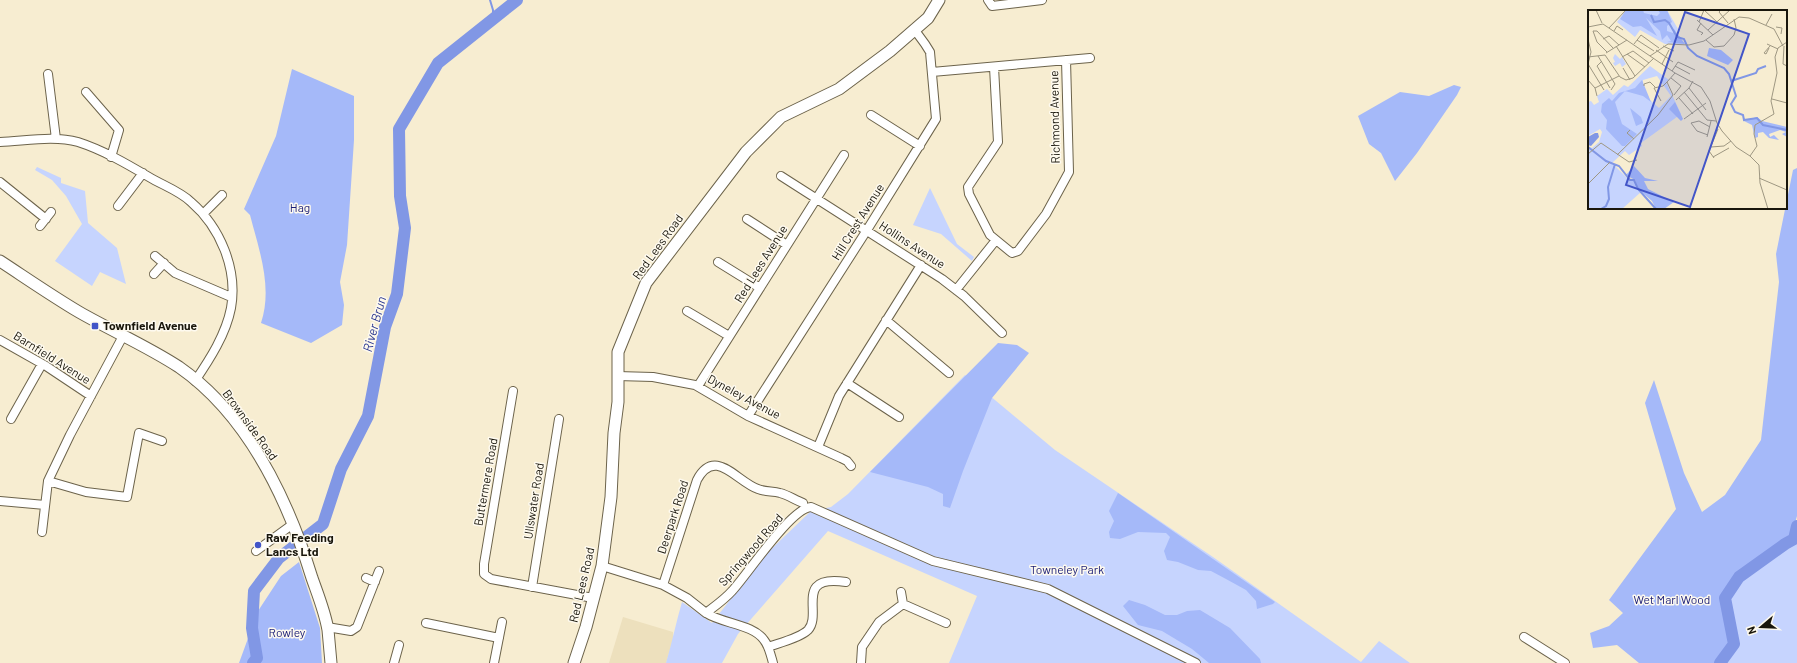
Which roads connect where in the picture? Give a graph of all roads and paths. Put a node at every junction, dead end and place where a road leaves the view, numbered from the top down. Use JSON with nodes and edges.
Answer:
{"nodes":[{"id":1,"x":939,"y":0,"type":"edge"},
{"id":2,"x":988,"y":0,"type":"edge"},
{"id":3,"x":1037,"y":0,"type":"edge"},
{"id":4,"x":914,"y":30,"type":"junction"},
{"id":5,"x":1090,"y":58,"type":"dead end"},
{"id":6,"x":1066,"y":60,"type":"junction"},
{"id":7,"x":994,"y":66,"type":"junction"},
{"id":8,"x":932,"y":72,"type":"junction"},
{"id":9,"x":48,"y":74,"type":"dead end"},
{"id":10,"x":85,"y":104,"type":"dead end"},
{"id":11,"x":871,"y":115,"type":"dead end"},
{"id":12,"x":56,"y":139,"type":"junction"},
{"id":13,"x":0,"y":142,"type":"edge"},
{"id":14,"x":920,"y":146,"type":"junction"},
{"id":15,"x":844,"y":155,"type":"dead end"},
{"id":16,"x":111,"y":157,"type":"junction"},
{"id":17,"x":143,"y":173,"type":"junction"},
{"id":18,"x":782,"y":176,"type":"dead end"},
{"id":19,"x":0,"y":182,"type":"edge"},
{"id":20,"x":222,"y":195,"type":"dead end"},
{"id":21,"x":816,"y":198,"type":"junction"},
{"id":22,"x":118,"y":206,"type":"dead end"},
{"id":23,"x":203,"y":214,"type":"junction"},
{"id":24,"x":747,"y":219,"type":"dead end"},
{"id":25,"x":40,"y":226,"type":"dead end"},
{"id":26,"x":867,"y":230,"type":"junction"},
{"id":27,"x":996,"y":240,"type":"junction"},
{"id":28,"x":787,"y":244,"type":"junction"},
{"id":29,"x":155,"y":256,"type":"dead end"},
{"id":30,"x":0,"y":261,"type":"edge"},
{"id":31,"x":718,"y":262,"type":"dead end"},
{"id":32,"x":164,"y":263,"type":"junction"},
{"id":33,"x":921,"y":265,"type":"junction"},
{"id":34,"x":154,"y":274,"type":"dead end"},
{"id":35,"x":760,"y":288,"type":"junction"},
{"id":36,"x":956,"y":290,"type":"junction"},
{"id":37,"x":232,"y":297,"type":"junction"},
{"id":38,"x":687,"y":310,"type":"dead end"},
{"id":39,"x":886,"y":320,"type":"junction"},
{"id":40,"x":1002,"y":333,"type":"dead end"},
{"id":41,"x":123,"y":336,"type":"junction"},
{"id":42,"x":729,"y":336,"type":"junction"},
{"id":43,"x":0,"y":340,"type":"edge"},
{"id":44,"x":42,"y":364,"type":"junction"},
{"id":45,"x":949,"y":373,"type":"dead end"},
{"id":46,"x":617,"y":376,"type":"junction"},
{"id":47,"x":195,"y":381,"type":"junction"},
{"id":48,"x":847,"y":383,"type":"junction"},
{"id":49,"x":698,"y":386,"type":"junction"},
{"id":50,"x":513,"y":391,"type":"dead end"},
{"id":51,"x":91,"y":396,"type":"junction"},
{"id":52,"x":748,"y":416,"type":"junction"},
{"id":53,"x":899,"y":417,"type":"dead end"},
{"id":54,"x":559,"y":419,"type":"dead end"},
{"id":55,"x":11,"y":420,"type":"dead end"},
{"id":56,"x":162,"y":442,"type":"dead end"},
{"id":57,"x":818,"y":447,"type":"junction"},
{"id":58,"x":851,"y":466,"type":"dead end"},
{"id":59,"x":48,"y":481,"type":"junction"},
{"id":60,"x":0,"y":501,"type":"edge"},
{"id":61,"x":803,"y":503,"type":"dead end"},
{"id":62,"x":45,"y":506,"type":"junction"},
{"id":63,"x":293,"y":524,"type":"junction"},
{"id":64,"x":42,"y":532,"type":"dead end"},
{"id":65,"x":256,"y":551,"type":"dead end"},
{"id":66,"x":602,"y":566,"type":"junction"},
{"id":67,"x":380,"y":571,"type":"dead end"},
{"id":68,"x":366,"y":578,"type":"dead end"},
{"id":69,"x":375,"y":582,"type":"junction"},
{"id":70,"x":846,"y":582,"type":"dead end"},
{"id":71,"x":663,"y":585,"type":"junction"},
{"id":72,"x":532,"y":587,"type":"junction"},
{"id":73,"x":901,"y":592,"type":"dead end"},
{"id":74,"x":592,"y":598,"type":"junction"},
{"id":75,"x":903,"y":604,"type":"junction"},
{"id":76,"x":706,"y":613,"type":"junction"},
{"id":77,"x":502,"y":622,"type":"dead end"},
{"id":78,"x":426,"y":623,"type":"dead end"},
{"id":79,"x":946,"y":623,"type":"dead end"},
{"id":80,"x":327,"y":627,"type":"junction"},
{"id":81,"x":1524,"y":637,"type":"dead end"},
{"id":82,"x":499,"y":638,"type":"junction"},
{"id":83,"x":399,"y":645,"type":"dead end"},
{"id":84,"x":768,"y":647,"type":"junction"},
{"id":85,"x":331,"y":663,"type":"edge"},
{"id":86,"x":394,"y":663,"type":"edge"},
{"id":87,"x":494,"y":663,"type":"edge"},
{"id":88,"x":574,"y":663,"type":"edge"},
{"id":89,"x":773,"y":663,"type":"edge"},
{"id":90,"x":861,"y":663,"type":"edge"},
{"id":91,"x":1196,"y":663,"type":"edge"},
{"id":92,"x":1565,"y":663,"type":"edge"}],
"edges":[{"from":1,"to":4,"type":"street","name":"Red Lees Road"},
{"from":2,"to":3,"type":"street"},
{"from":4,"to":8,"type":"street","name":"Hill Crest Avenue"},
{"from":4,"to":46,"type":"street","name":"Red Lees Road"},
{"from":5,"to":6,"type":"street","name":"Richmond Avenue"},
{"from":6,"to":7,"type":"street","name":"Richmond Avenue"},
{"from":6,"to":27,"type":"street","name":"Richmond Avenue"},
{"from":7,"to":8,"type":"street","name":"Richmond Avenue"},
{"from":7,"to":27,"type":"street","name":"Richmond Avenue"},
{"from":8,"to":14,"type":"street","name":"Hill Crest Avenue"},
{"from":9,"to":12,"type":"street"},
{"from":10,"to":16,"type":"street"},
{"from":11,"to":14,"type":"street"},
{"from":12,"to":13,"type":"street"},
{"from":12,"to":16,"type":"street"},
{"from":14,"to":26,"type":"street","name":"Hill Crest Avenue"},
{"from":15,"to":21,"type":"street","name":"Red Lees Avenue"},
{"from":16,"to":17,"type":"street"},
{"from":17,"to":22,"type":"street"},
{"from":17,"to":23,"type":"street"},
{"from":18,"to":21,"type":"street","name":"Hollins Avenue"},
{"from":19,"to":25,"type":"street"},
{"from":20,"to":23,"type":"street"},
{"from":21,"to":26,"type":"street","name":"Hollins Avenue"},
{"from":21,"to":28,"type":"street","name":"Red Lees Avenue"},
{"from":23,"to":37,"type":"street"},
{"from":24,"to":28,"type":"street"},
{"from":26,"to":33,"type":"street","name":"Hollins Avenue"},
{"from":26,"to":52,"type":"street","name":"Hill Crest Avenue"},
{"from":27,"to":36,"type":"street"},
{"from":28,"to":35,"type":"street","name":"Red Lees Avenue"},
{"from":29,"to":32,"type":"street"},
{"from":30,"to":41,"type":"street","name":"Brownside Road"},
{"from":31,"to":35,"type":"street"},
{"from":32,"to":34,"type":"street"},
{"from":32,"to":37,"type":"street"},
{"from":33,"to":36,"type":"street","name":"Hollins Avenue"},
{"from":33,"to":39,"type":"street"},
{"from":35,"to":42,"type":"street","name":"Red Lees Avenue"},
{"from":36,"to":40,"type":"street","name":"Hollins Avenue"},
{"from":37,"to":47,"type":"street"},
{"from":38,"to":42,"type":"street"},
{"from":39,"to":45,"type":"street"},
{"from":39,"to":48,"type":"street"},
{"from":41,"to":47,"type":"street","name":"Brownside Road"},
{"from":41,"to":51,"type":"street"},
{"from":42,"to":49,"type":"street","name":"Red Lees Avenue"},
{"from":43,"to":44,"type":"street","name":"Barnfield Avenue"},
{"from":44,"to":51,"type":"street","name":"Barnfield Avenue"},
{"from":44,"to":55,"type":"street"},
{"from":46,"to":49,"type":"street","name":"Dyneley Avenue"},
{"from":46,"to":66,"type":"street","name":"Red Lees Road"},
{"from":47,"to":63,"type":"street","name":"Brownside Road"},
{"from":48,"to":53,"type":"street"},
{"from":48,"to":57,"type":"street"},
{"from":49,"to":52,"type":"street","name":"Dyneley Avenue"},
{"from":50,"to":72,"type":"street","name":"Buttermere Road"},
{"from":51,"to":59,"type":"street"},
{"from":52,"to":57,"type":"street","name":"Dyneley Avenue"},
{"from":54,"to":72,"type":"street","name":"Ullswater Road"},
{"from":56,"to":59,"type":"street"},
{"from":57,"to":58,"type":"street","name":"Dyneley Avenue"},
{"from":59,"to":62,"type":"street"},
{"from":60,"to":62,"type":"street"},
{"from":61,"to":71,"type":"street","name":"Deerpark Road"},
{"from":62,"to":64,"type":"street"},
{"from":63,"to":65,"type":"street"},
{"from":63,"to":80,"type":"street","name":"Brownside Road"},
{"from":66,"to":71,"type":"street"},
{"from":66,"to":74,"type":"street","name":"Red Lees Road"},
{"from":67,"to":69,"type":"street"},
{"from":68,"to":69,"type":"street"},
{"from":69,"to":80,"type":"street"},
{"from":70,"to":84,"type":"street"},
{"from":71,"to":76,"type":"street"},
{"from":72,"to":74,"type":"street"},
{"from":73,"to":75,"type":"street"},
{"from":74,"to":88,"type":"street","name":"Red Lees Road"},
{"from":75,"to":79,"type":"street"},
{"from":75,"to":90,"type":"street"},
{"from":76,"to":84,"type":"street"},
{"from":76,"to":91,"type":"street","name":"Springwood Road"},
{"from":77,"to":82,"type":"street"},
{"from":78,"to":82,"type":"street"},
{"from":80,"to":85,"type":"street","name":"Brownside Road"},
{"from":81,"to":92,"type":"street"},
{"from":82,"to":87,"type":"street"},
{"from":83,"to":86,"type":"street"},
{"from":84,"to":89,"type":"street"}]}
